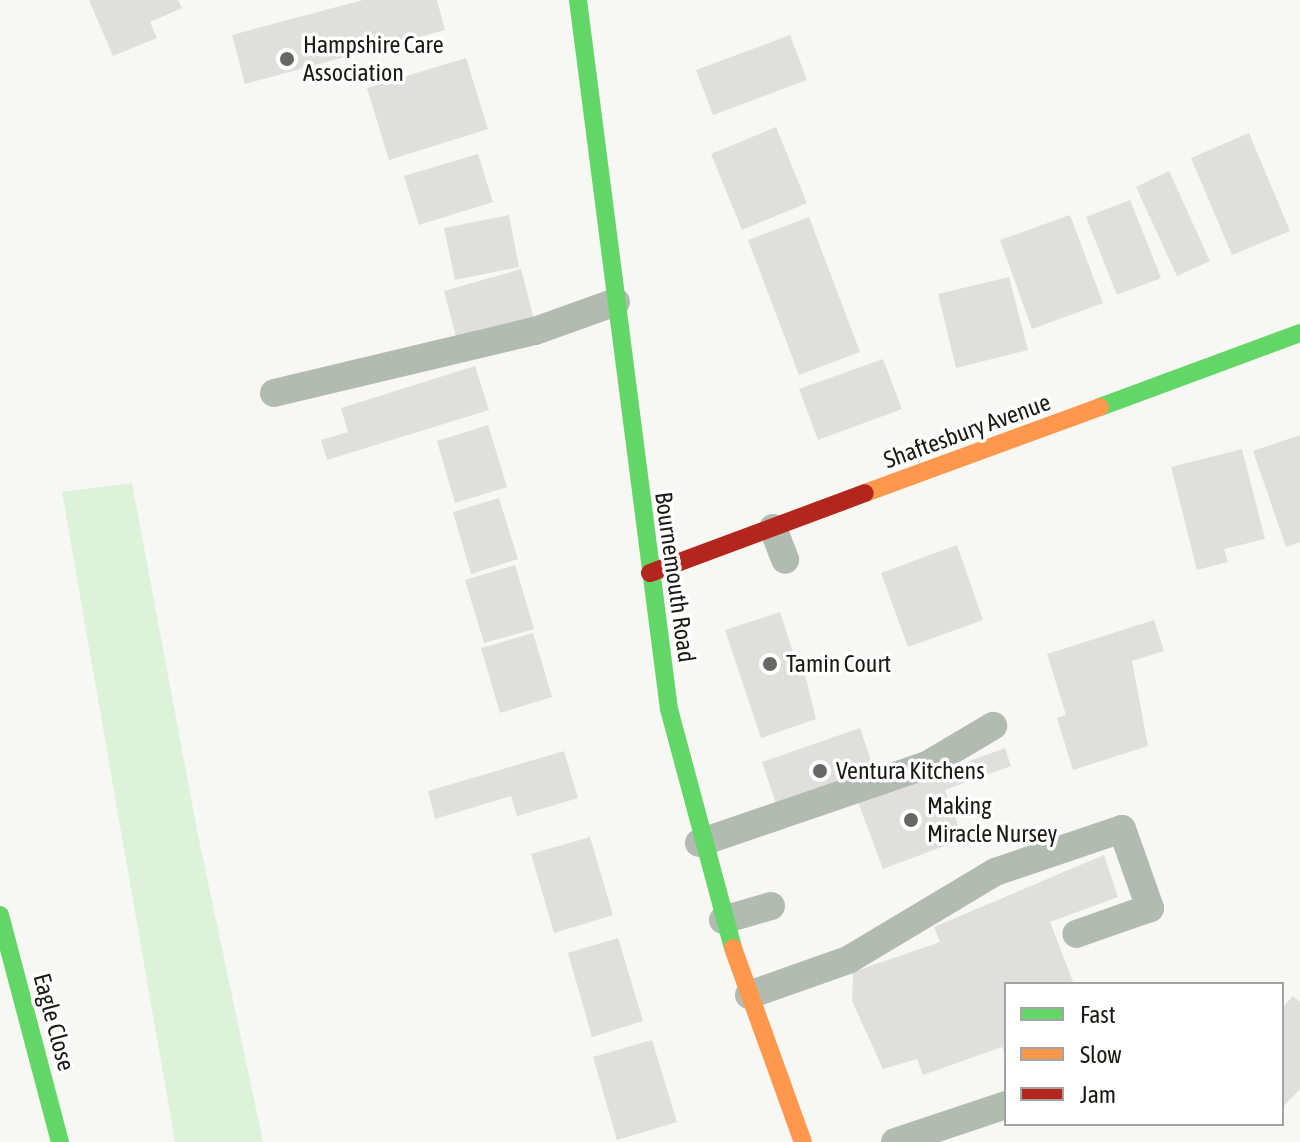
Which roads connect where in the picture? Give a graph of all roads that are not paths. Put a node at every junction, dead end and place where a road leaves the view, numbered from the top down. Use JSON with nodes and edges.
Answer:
{"nodes":[{"id":1,"x":578,"y":0,"type":"edge"},
{"id":2,"x":616,"y":302,"type":"junction"},
{"id":3,"x":1300,"y":333,"type":"edge"},
{"id":4,"x":274,"y":393,"type":"dead end"},
{"id":5,"x":773,"y":528,"type":"junction"},
{"id":6,"x":785,"y":560,"type":"dead end"},
{"id":7,"x":650,"y":573,"type":"junction"},
{"id":8,"x":993,"y":726,"type":"dead end"},
{"id":9,"x":699,"y":843,"type":"junction"},
{"id":10,"x":771,"y":906,"type":"dead end"},
{"id":11,"x":0,"y":915,"type":"edge"},
{"id":12,"x":723,"y":920,"type":"junction"},
{"id":13,"x":1076,"y":934,"type":"dead end"},
{"id":14,"x":749,"y":995,"type":"junction"},
{"id":15,"x":1004,"y":1106,"type":"edge"},
{"id":16,"x":945,"y":1134,"type":"edge"},
{"id":17,"x":60,"y":1142,"type":"edge"},
{"id":18,"x":803,"y":1142,"type":"edge"},
{"id":19,"x":895,"y":1142,"type":"edge"}],
"edges":[{"from":1,"to":2,"type":"main road","name":"Bournemouth Road"},
{"from":2,"to":4,"type":"lane"},
{"from":2,"to":7,"type":"main road","name":"Bournemouth Road"},
{"from":3,"to":5,"type":"main road","name":"Shaftesbury Avenue"},
{"from":5,"to":6,"type":"lane"},
{"from":5,"to":7,"type":"main road","name":"Shaftesbury Avenue"},
{"from":7,"to":9,"type":"main road","name":"Bournemouth Road"},
{"from":8,"to":9,"type":"lane"},
{"from":9,"to":12,"type":"main road","name":"Bournemouth Road"},
{"from":10,"to":12,"type":"lane"},
{"from":11,"to":17,"type":"main road","name":"Eagle Close"},
{"from":12,"to":14,"type":"main road","name":"Bournemouth Road"},
{"from":13,"to":14,"type":"lane"},
{"from":14,"to":18,"type":"main road","name":"Bournemouth Road"},
{"from":15,"to":16,"type":"lane"},
{"from":16,"to":19,"type":"lane"}]}
